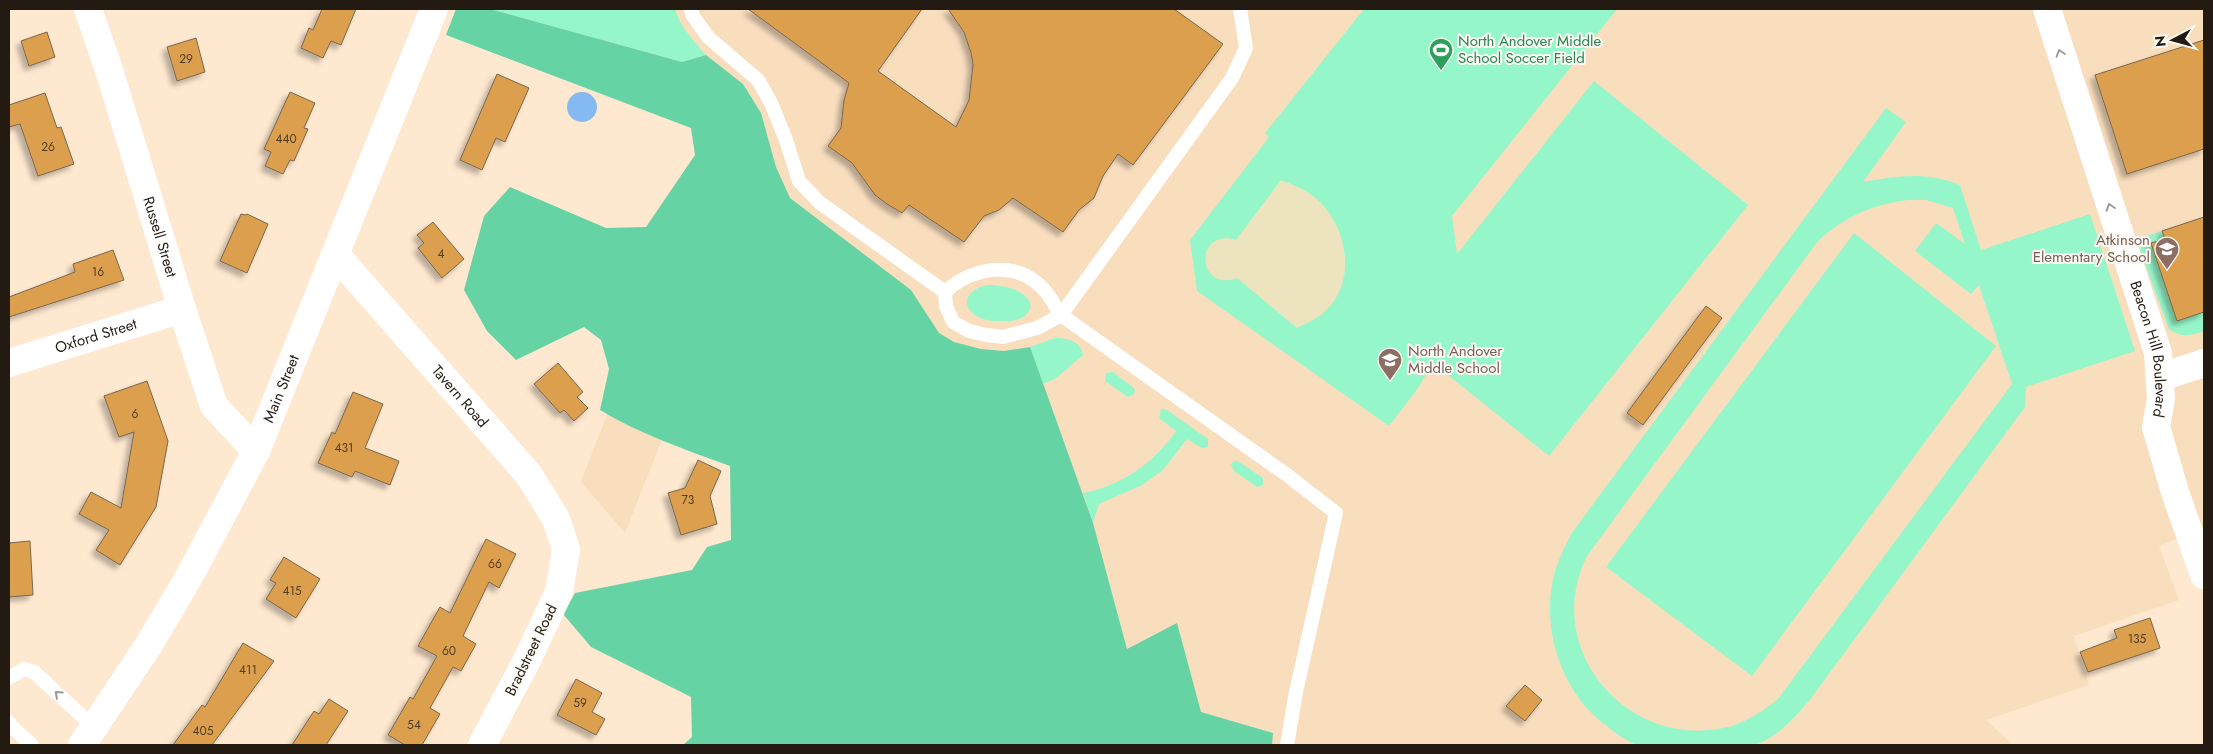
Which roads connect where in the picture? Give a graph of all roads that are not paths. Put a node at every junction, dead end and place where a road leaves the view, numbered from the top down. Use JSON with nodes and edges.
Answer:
{"nodes":[{"id":1,"x":88,"y":9,"type":"edge"},
{"id":2,"x":434,"y":9,"type":"edge"},
{"id":3,"x":691,"y":9,"type":"edge"},
{"id":4,"x":1240,"y":9,"type":"edge"},
{"id":5,"x":2046,"y":9,"type":"edge"},
{"id":6,"x":336,"y":255,"type":"junction"},
{"id":7,"x":945,"y":292,"type":"junction"},
{"id":8,"x":182,"y":309,"type":"junction"},
{"id":9,"x":1060,"y":315,"type":"junction"},
{"id":10,"x":9,"y":363,"type":"edge"},
{"id":11,"x":2204,"y":363,"type":"edge"},
{"id":12,"x":2161,"y":377,"type":"junction"},
{"id":13,"x":256,"y":451,"type":"junction"},
{"id":14,"x":566,"y":550,"type":"joint"},
{"id":15,"x":2204,"y":575,"type":"edge"},
{"id":16,"x":9,"y":678,"type":"edge"},
{"id":17,"x":9,"y":722,"type":"edge"},
{"id":18,"x":88,"y":736,"type":"edge"},
{"id":19,"x":32,"y":745,"type":"edge"},
{"id":20,"x":482,"y":745,"type":"edge"},
{"id":21,"x":1287,"y":745,"type":"edge"}],
"edges":[{"from":1,"to":8,"type":"street","name":"Russell Street"},
{"from":2,"to":6,"type":"street","name":"Main Street"},
{"from":3,"to":7,"type":"lane"},
{"from":4,"to":9,"type":"lane"},
{"from":12,"to":5,"type":"street","name":"Beacon Hill Boulevard","one_way":true},
{"from":6,"to":13,"type":"street","name":"Main Street"},
{"from":6,"to":14,"type":"street","name":"Tavern Road"},
{"from":7,"to":9,"type":"lane"},
{"from":7,"to":9,"type":"lane"},
{"from":8,"to":10,"type":"street","name":"Oxford Street"},
{"from":8,"to":13,"type":"street","name":"Russell Street"},
{"from":9,"to":21,"type":"lane"},
{"from":11,"to":12,"type":"street"},
{"from":12,"to":15,"type":"street","name":"Beacon Hill Boulevard"},
{"from":13,"to":18,"type":"street","name":"Main Street"},
{"from":14,"to":20,"type":"street","name":"Bradstreet Road"},
{"from":18,"to":16,"type":"lane","one_way":true},
{"from":17,"to":19,"type":"lane"}]}
